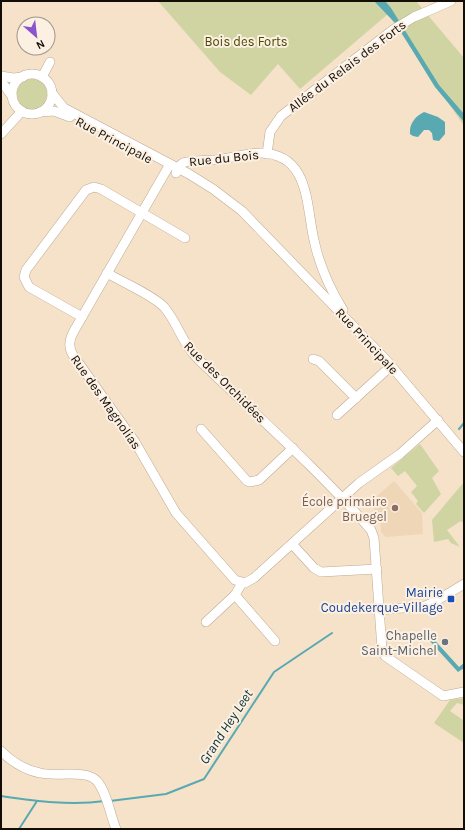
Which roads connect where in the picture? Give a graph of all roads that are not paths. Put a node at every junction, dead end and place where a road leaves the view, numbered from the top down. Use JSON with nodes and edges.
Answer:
{"nodes":[{"id":1,"x":451,"y":1,"type":"edge"},
{"id":2,"x":50,"y":62,"type":"dead end"},
{"id":3,"x":1,"y":76,"type":"edge"},
{"id":4,"x":23,"y":77,"type":"junction"},
{"id":5,"x":42,"y":77,"type":"junction"},
{"id":6,"x":1,"y":81,"type":"edge"},
{"id":7,"x":52,"y":94,"type":"junction"},
{"id":8,"x":12,"y":96,"type":"junction"},
{"id":9,"x":22,"y":111,"type":"junction"},
{"id":10,"x":40,"y":112,"type":"junction"},
{"id":11,"x":1,"y":134,"type":"edge"},
{"id":12,"x":267,"y":154,"type":"junction"},
{"id":13,"x":173,"y":168,"type":"junction"},
{"id":14,"x":143,"y":212,"type":"junction"},
{"id":15,"x":185,"y":238,"type":"dead end"},
{"id":16,"x":321,"y":263,"type":"junction"},
{"id":17,"x":107,"y":274,"type":"junction"},
{"id":18,"x":327,"y":279,"type":"junction"},
{"id":19,"x":318,"y":289,"type":"junction"},
{"id":20,"x":82,"y":317,"type":"junction"},
{"id":21,"x":353,"y":325,"type":"junction"},
{"id":22,"x":313,"y":359,"type":"dead end"},
{"id":23,"x":391,"y":366,"type":"junction"},
{"id":24,"x":356,"y":398,"type":"junction"},
{"id":25,"x":337,"y":415,"type":"dead end"},
{"id":26,"x":438,"y":420,"type":"junction"},
{"id":27,"x":201,"y":429,"type":"dead end"},
{"id":28,"x":294,"y":448,"type":"junction"},
{"id":29,"x":464,"y":452,"type":"edge"},
{"id":30,"x":342,"y":498,"type":"junction"},
{"id":31,"x":292,"y":544,"type":"junction"},
{"id":32,"x":377,"y":569,"type":"junction"},
{"id":33,"x":242,"y":583,"type":"junction"},
{"id":34,"x":464,"y":584,"type":"edge"},
{"id":35,"x":235,"y":596,"type":"junction"},
{"id":36,"x":379,"y":610,"type":"junction"},
{"id":37,"x":206,"y":622,"type":"dead end"},
{"id":38,"x":275,"y":641,"type":"dead end"},
{"id":39,"x":464,"y":692,"type":"edge"},
{"id":40,"x":1,"y":751,"type":"edge"},
{"id":41,"x":116,"y":829,"type":"edge"}],
"edges":[{"from":1,"to":12,"type":"street","name":"Allée du Relais des Forts"},
{"from":2,"to":5,"type":"street"},
{"from":3,"to":4,"type":"street"},
{"from":4,"to":5,"type":"street"},
{"from":4,"to":8,"type":"street"},
{"from":5,"to":7,"type":"street"},
{"from":6,"to":8,"type":"street"},
{"from":7,"to":10,"type":"street"},
{"from":7,"to":13,"type":"street","name":"Rue Principale"},
{"from":8,"to":9,"type":"street"},
{"from":9,"to":10,"type":"street"},
{"from":9,"to":11,"type":"street"},
{"from":10,"to":13,"type":"street","name":"Rue Principale"},
{"from":12,"to":13,"type":"street","name":"Rue du Bois"},
{"from":12,"to":16,"type":"street","name":"Rue du Bois"},
{"from":13,"to":14,"type":"street","name":"Rue des Magnolias"},
{"from":13,"to":19,"type":"street","name":"Rue Principale"},
{"from":14,"to":15,"type":"street"},
{"from":14,"to":17,"type":"street","name":"Rue des Magnolias"},
{"from":14,"to":20,"type":"street"},
{"from":16,"to":18,"type":"street","name":"Rue du Bois"},
{"from":16,"to":19,"type":"street","name":"Rue du Bois"},
{"from":17,"to":20,"type":"street","name":"Rue des Magnolias"},
{"from":17,"to":28,"type":"street","name":"Rue des Orchidées"},
{"from":18,"to":19,"type":"street"},
{"from":18,"to":21,"type":"street","name":"Rue du Bois"},
{"from":19,"to":21,"type":"street","name":"Rue Principale"},
{"from":20,"to":33,"type":"street","name":"Rue des Magnolias"},
{"from":21,"to":23,"type":"street","name":"Rue Principale"},
{"from":22,"to":24,"type":"street"},
{"from":23,"to":24,"type":"street"},
{"from":23,"to":26,"type":"street","name":"Rue Principale"},
{"from":24,"to":25,"type":"street"},
{"from":26,"to":29,"type":"street","name":"Rue Principale"},
{"from":26,"to":30,"type":"street"},
{"from":27,"to":28,"type":"street"},
{"from":28,"to":30,"type":"street","name":"Rue des Orchidées"},
{"from":30,"to":31,"type":"street"},
{"from":30,"to":32,"type":"street","name":"Rue des Orchidées"},
{"from":31,"to":32,"type":"street"},
{"from":31,"to":33,"type":"street"},
{"from":32,"to":36,"type":"street","name":"Rue des Orchidées"},
{"from":33,"to":35,"type":"street"},
{"from":34,"to":36,"type":"street"},
{"from":35,"to":37,"type":"street"},
{"from":35,"to":38,"type":"street"},
{"from":36,"to":39,"type":"street","name":"Rue des Orchidées"},
{"from":40,"to":41,"type":"street"}]}
